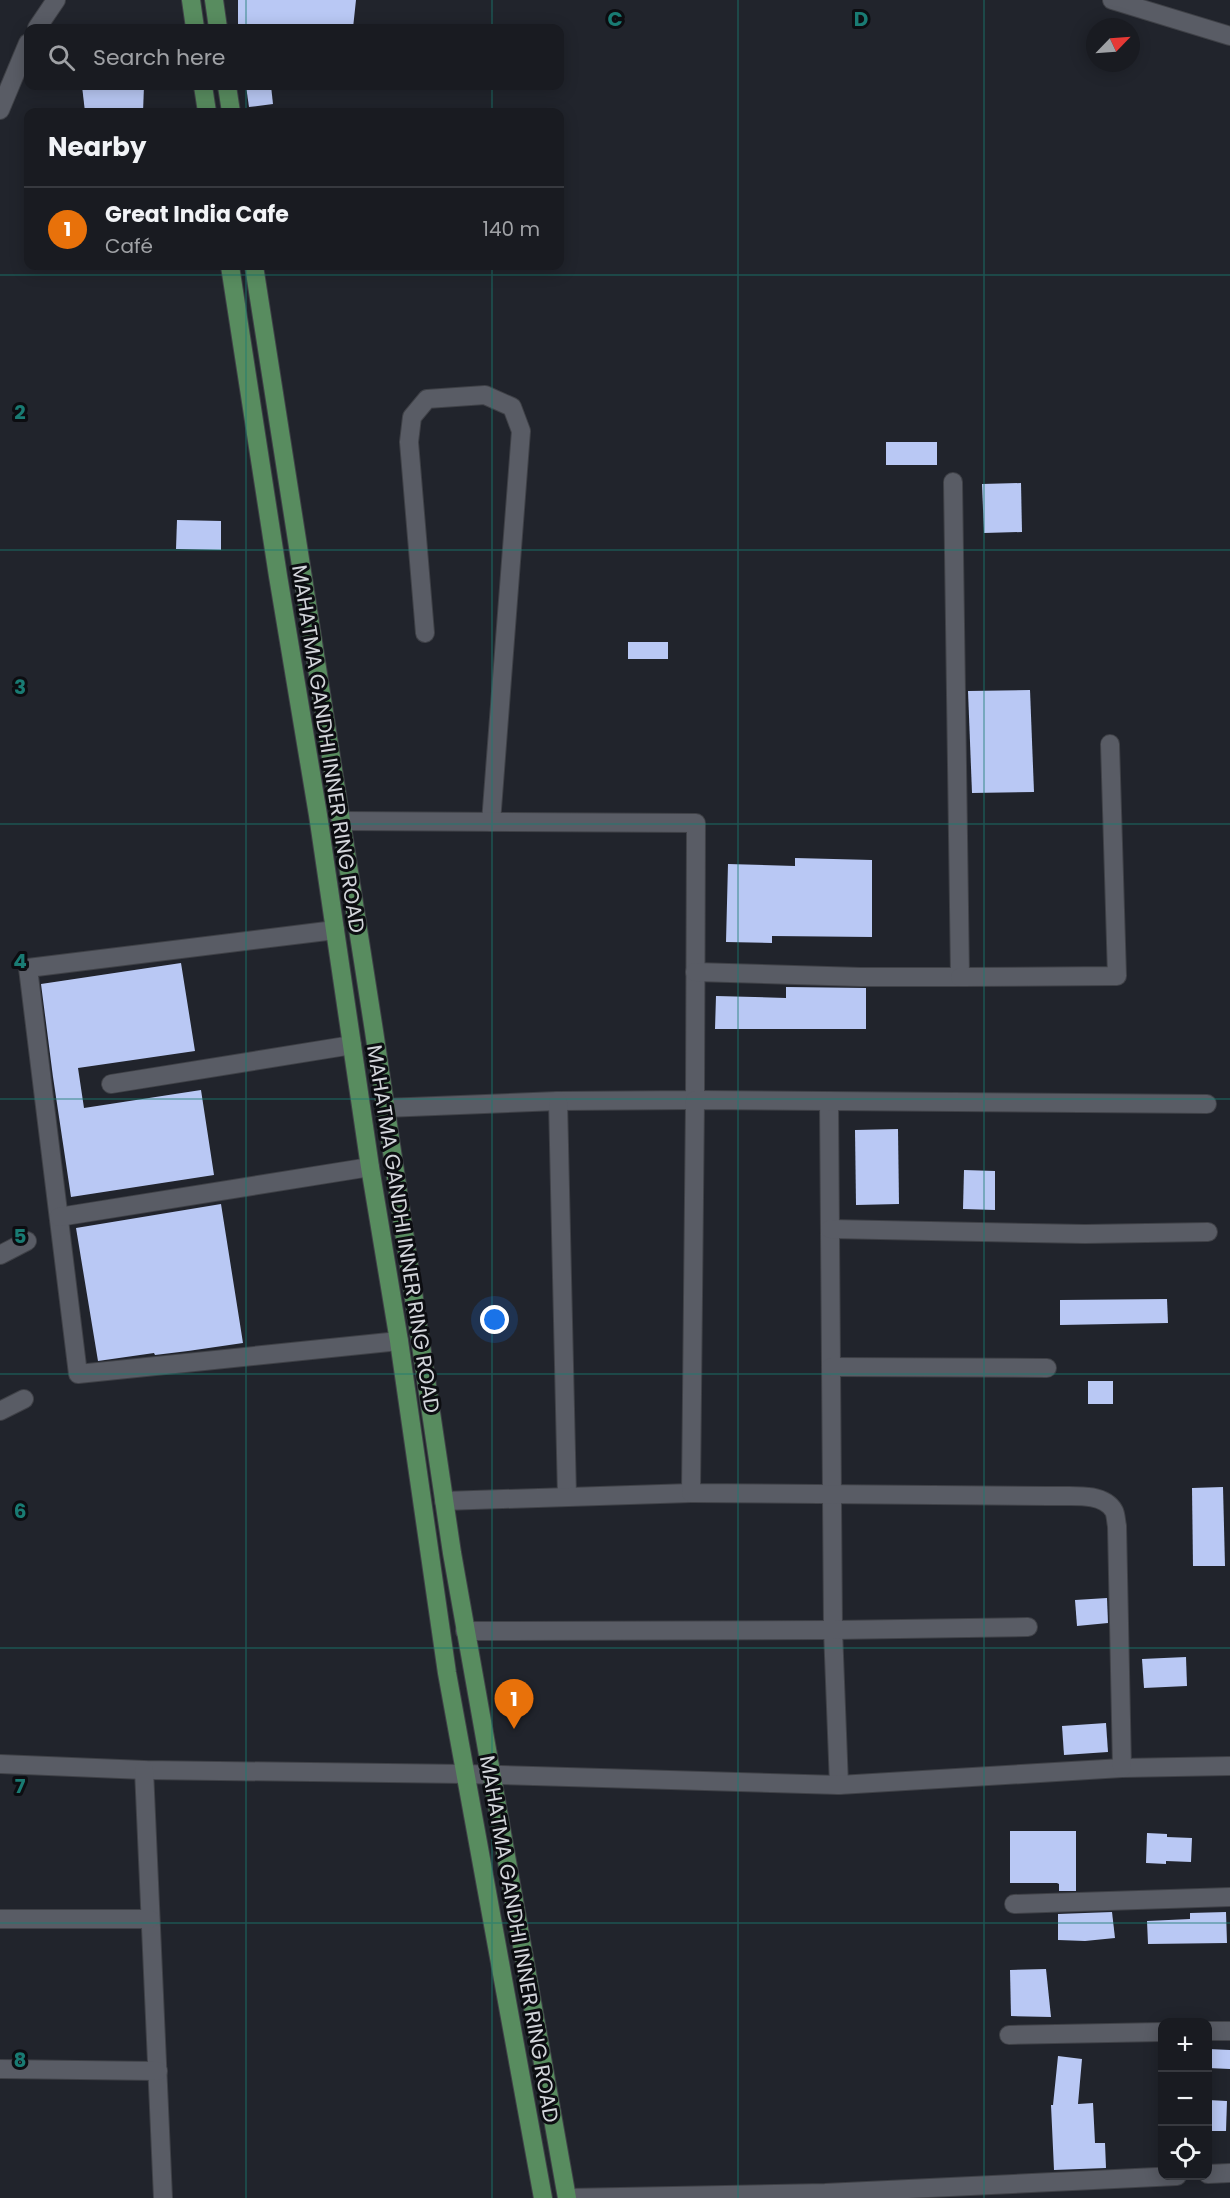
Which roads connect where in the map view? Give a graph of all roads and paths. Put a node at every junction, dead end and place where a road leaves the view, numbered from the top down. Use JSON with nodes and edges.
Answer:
{"nodes":[{"id":1,"x":56,"y":0,"type":"edge"},
{"id":2,"x":191,"y":0,"type":"edge"},
{"id":3,"x":214,"y":0,"type":"edge"},
{"id":4,"x":1112,"y":0,"type":"edge"},
{"id":5,"x":40,"y":24,"type":"edge"},
{"id":6,"x":194,"y":24,"type":"edge"},
{"id":7,"x":217,"y":24,"type":"edge"},
{"id":8,"x":1230,"y":36,"type":"edge"},
{"id":9,"x":24,"y":53,"type":"edge"},
{"id":10,"x":204,"y":90,"type":"edge"},
{"id":11,"x":228,"y":90,"type":"edge"},
{"id":12,"x":206,"y":108,"type":"edge"},
{"id":13,"x":230,"y":108,"type":"edge"},
{"id":14,"x":0,"y":110,"type":"edge"},
{"id":15,"x":231,"y":270,"type":"edge"},
{"id":16,"x":255,"y":270,"type":"edge"},
{"id":17,"x":953,"y":482,"type":"dead end"},
{"id":18,"x":425,"y":633,"type":"dead end"},
{"id":19,"x":1110,"y":744,"type":"dead end"},
{"id":20,"x":340,"y":821,"type":"junction"},
{"id":21,"x":491,"y":822,"type":"junction"},
{"id":22,"x":335,"y":930,"type":"junction"},
{"id":23,"x":695,"y":972,"type":"junction"},
{"id":24,"x":960,"y":977,"type":"junction"},
{"id":25,"x":352,"y":1045,"type":"junction"},
{"id":26,"x":111,"y":1084,"type":"dead end"},
{"id":27,"x":695,"y":1100,"type":"junction"},
{"id":28,"x":558,"y":1101,"type":"junction"},
{"id":29,"x":829,"y":1101,"type":"junction"},
{"id":30,"x":1207,"y":1104,"type":"dead end"},
{"id":31,"x":385,"y":1108,"type":"junction"},
{"id":32,"x":370,"y":1167,"type":"junction"},
{"id":33,"x":58,"y":1217,"type":"junction"},
{"id":34,"x":830,"y":1229,"type":"junction"},
{"id":35,"x":1208,"y":1232,"type":"dead end"},
{"id":36,"x":27,"y":1241,"type":"dead end"},
{"id":37,"x":0,"y":1255,"type":"edge"},
{"id":38,"x":399,"y":1341,"type":"junction"},
{"id":39,"x":831,"y":1367,"type":"junction"},
{"id":40,"x":1047,"y":1368,"type":"dead end"},
{"id":41,"x":24,"y":1399,"type":"dead end"},
{"id":42,"x":0,"y":1411,"type":"edge"},
{"id":43,"x":691,"y":1493,"type":"junction"},
{"id":44,"x":832,"y":1496,"type":"junction"},
{"id":45,"x":567,"y":1497,"type":"junction"},
{"id":46,"x":444,"y":1501,"type":"junction"},
{"id":47,"x":1028,"y":1627,"type":"dead end"},
{"id":48,"x":833,"y":1630,"type":"junction"},
{"id":49,"x":465,"y":1631,"type":"junction"},
{"id":50,"x":0,"y":1764,"type":"edge"},
{"id":51,"x":1230,"y":1766,"type":"edge"},
{"id":52,"x":1122,"y":1768,"type":"junction"},
{"id":53,"x":144,"y":1770,"type":"junction"},
{"id":54,"x":465,"y":1774,"type":"junction"},
{"id":55,"x":490,"y":1776,"type":"junction"},
{"id":56,"x":838,"y":1785,"type":"junction"},
{"id":57,"x":1230,"y":1897,"type":"edge"},
{"id":58,"x":1014,"y":1904,"type":"dead end"},
{"id":59,"x":0,"y":1919,"type":"edge"},
{"id":60,"x":150,"y":1919,"type":"junction"},
{"id":61,"x":1212,"y":2031,"type":"edge"},
{"id":62,"x":1230,"y":2031,"type":"edge"},
{"id":63,"x":1158,"y":2032,"type":"edge"},
{"id":64,"x":1009,"y":2035,"type":"dead end"},
{"id":65,"x":0,"y":2069,"type":"edge"},
{"id":66,"x":158,"y":2071,"type":"junction"},
{"id":67,"x":1230,"y":2173,"type":"edge"},
{"id":68,"x":1212,"y":2174,"type":"edge"},
{"id":69,"x":1158,"y":2176,"type":"edge"},
{"id":70,"x":825,"y":2195,"type":"edge"},
{"id":71,"x":163,"y":2198,"type":"edge"},
{"id":72,"x":543,"y":2198,"type":"edge"},
{"id":73,"x":567,"y":2198,"type":"edge"}],
"edges":[{"from":1,"to":5,"type":"street"},
{"from":2,"to":6,"type":"main road"},
{"from":3,"to":7,"type":"main road"},
{"from":4,"to":8,"type":"street"},
{"from":9,"to":14,"type":"street"},
{"from":10,"to":12,"type":"main road"},
{"from":11,"to":13,"type":"main road"},
{"from":15,"to":22,"type":"main road","name":"MAHATMA GANDHI INNER RING ROAD"},
{"from":16,"to":20,"type":"main road","name":"MAHATMA GANDHI INNER RING ROAD"},
{"from":17,"to":24,"type":"street"},
{"from":18,"to":21,"type":"street"},
{"from":19,"to":24,"type":"street"},
{"from":20,"to":21,"type":"street"},
{"from":20,"to":31,"type":"main road","name":"MAHATMA GANDHI INNER RING ROAD"},
{"from":21,"to":23,"type":"street"},
{"from":22,"to":25,"type":"main road","name":"MAHATMA GANDHI INNER RING ROAD"},
{"from":22,"to":33,"type":"street"},
{"from":23,"to":24,"type":"street"},
{"from":23,"to":27,"type":"street"},
{"from":25,"to":26,"type":"street"},
{"from":25,"to":32,"type":"main road","name":"MAHATMA GANDHI INNER RING ROAD"},
{"from":27,"to":28,"type":"street"},
{"from":27,"to":29,"type":"street"},
{"from":27,"to":43,"type":"street"},
{"from":28,"to":31,"type":"street"},
{"from":28,"to":45,"type":"street"},
{"from":29,"to":30,"type":"street"},
{"from":29,"to":34,"type":"street"},
{"from":31,"to":46,"type":"main road","name":"MAHATMA GANDHI INNER RING ROAD"},
{"from":32,"to":33,"type":"street"},
{"from":32,"to":38,"type":"main road","name":"MAHATMA GANDHI INNER RING ROAD"},
{"from":33,"to":38,"type":"street"},
{"from":34,"to":35,"type":"street"},
{"from":34,"to":39,"type":"street"},
{"from":36,"to":37,"type":"street"},
{"from":38,"to":54,"type":"main road","name":"MAHATMA GANDHI INNER RING ROAD"},
{"from":39,"to":40,"type":"street"},
{"from":39,"to":44,"type":"street"},
{"from":41,"to":42,"type":"street"},
{"from":43,"to":44,"type":"street"},
{"from":43,"to":45,"type":"street"},
{"from":44,"to":48,"type":"street"},
{"from":44,"to":52,"type":"street"},
{"from":45,"to":46,"type":"street"},
{"from":46,"to":49,"type":"main road","name":"MAHATMA GANDHI INNER RING ROAD"},
{"from":47,"to":48,"type":"street"},
{"from":48,"to":49,"type":"street"},
{"from":48,"to":56,"type":"street"},
{"from":49,"to":55,"type":"main road","name":"MAHATMA GANDHI INNER RING ROAD"},
{"from":50,"to":53,"type":"street"},
{"from":51,"to":52,"type":"street"},
{"from":52,"to":56,"type":"street"},
{"from":53,"to":54,"type":"street"},
{"from":53,"to":60,"type":"street"},
{"from":54,"to":55,"type":"street"},
{"from":54,"to":72,"type":"main road","name":"MAHATMA GANDHI INNER RING ROAD"},
{"from":55,"to":56,"type":"street"},
{"from":55,"to":73,"type":"main road","name":"MAHATMA GANDHI INNER RING ROAD"},
{"from":57,"to":58,"type":"street"},
{"from":59,"to":60,"type":"street"},
{"from":60,"to":66,"type":"street"},
{"from":61,"to":62,"type":"street"},
{"from":63,"to":64,"type":"street"},
{"from":65,"to":66,"type":"street"},
{"from":66,"to":71,"type":"street"},
{"from":67,"to":68,"type":"street"},
{"from":69,"to":70,"type":"street"},
{"from":70,"to":73,"type":"street"}]}
